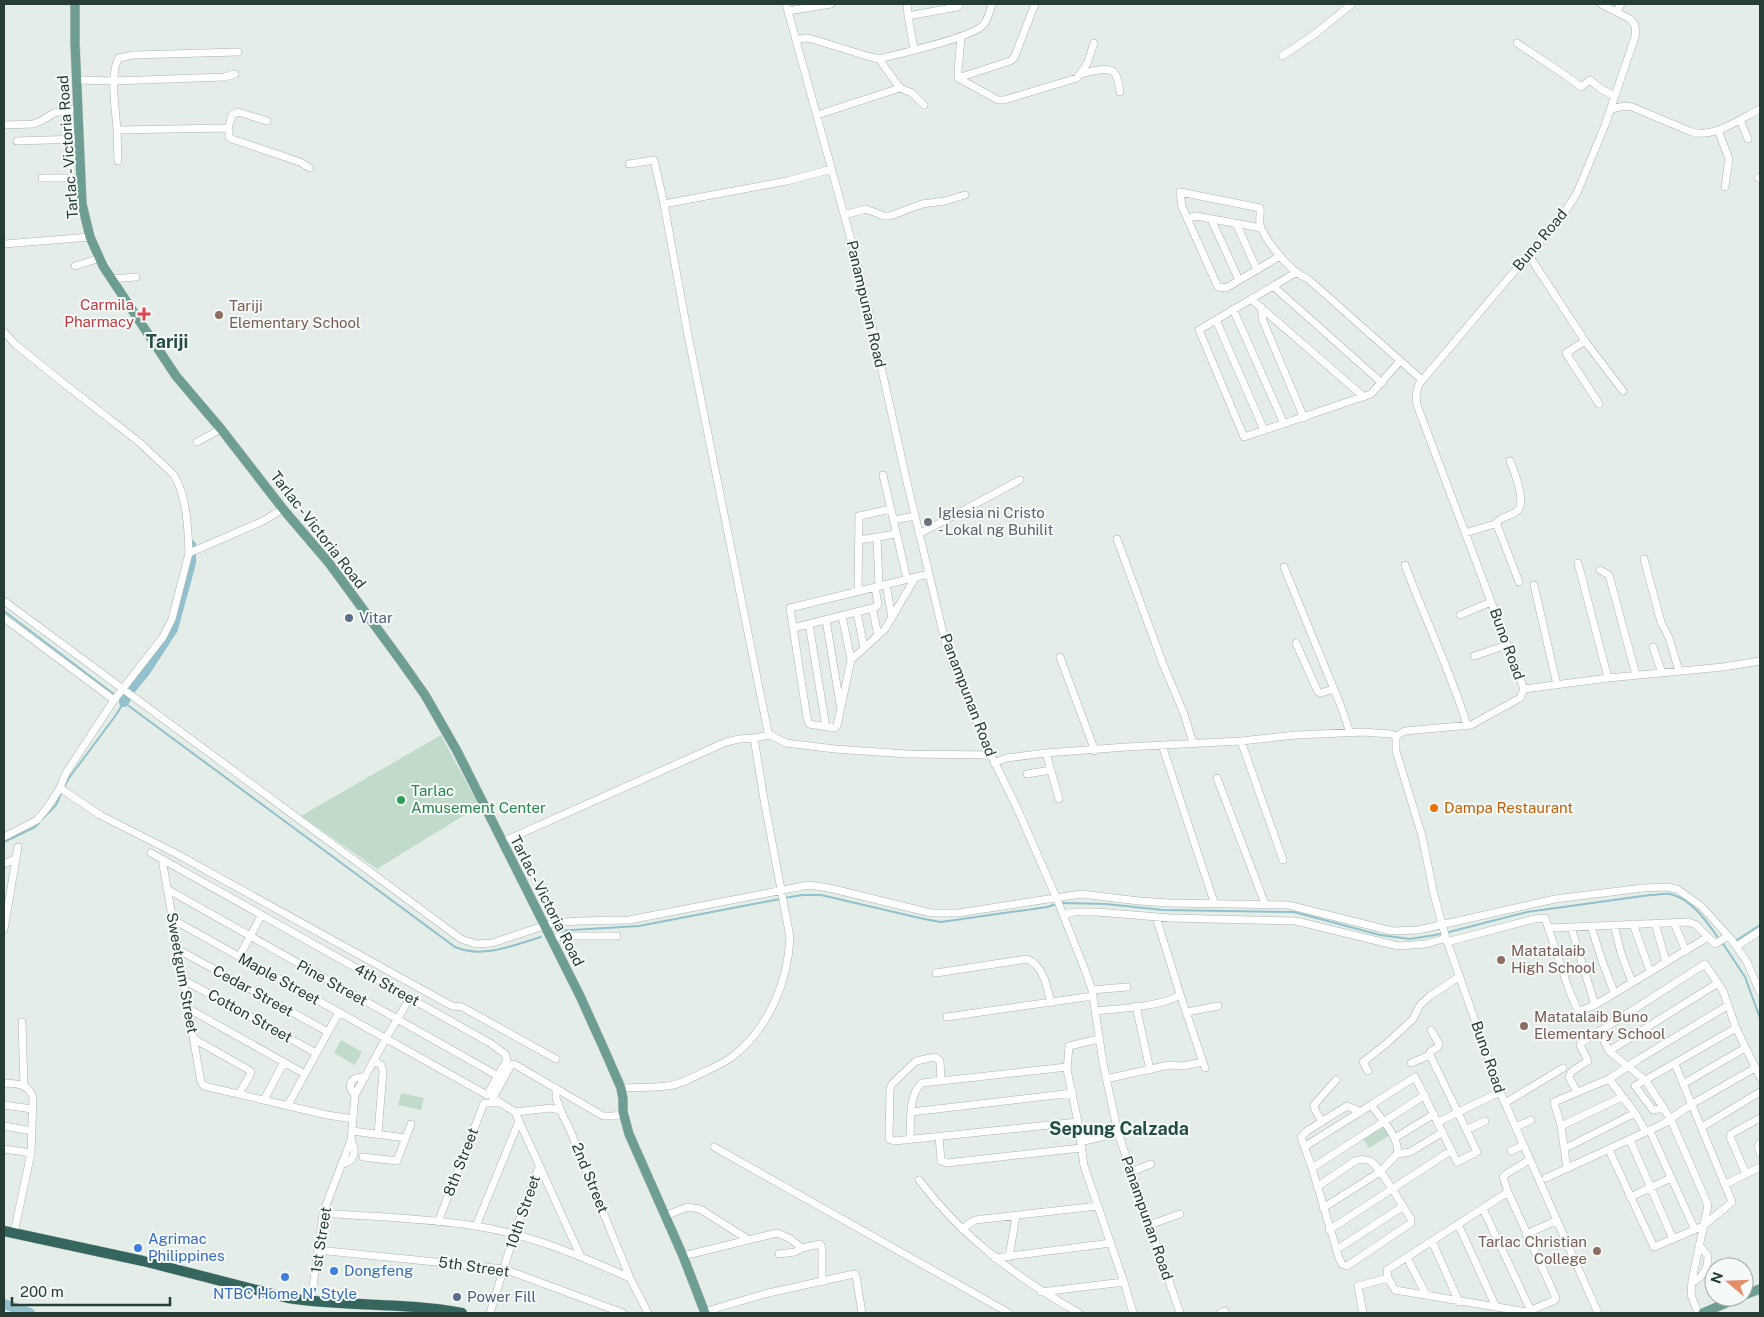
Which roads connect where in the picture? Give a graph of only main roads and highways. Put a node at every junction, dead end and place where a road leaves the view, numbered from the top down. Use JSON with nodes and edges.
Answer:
{"nodes":[{"id":1,"x":75,"y":4,"type":"edge"},
{"id":2,"x":9,"y":1232,"type":"edge"},
{"id":3,"x":1717,"y":1307,"type":"edge"},
{"id":4,"x":462,"y":1313,"type":"edge"},
{"id":5,"x":705,"y":1313,"type":"edge"},
{"id":6,"x":1703,"y":1313,"type":"edge"}],
"edges":[{"from":1,"to":5,"type":"main road","name":"Tarlac - Victoria Road"},
{"from":2,"to":4,"type":"highway"},
{"from":3,"to":6,"type":"main road"}]}
